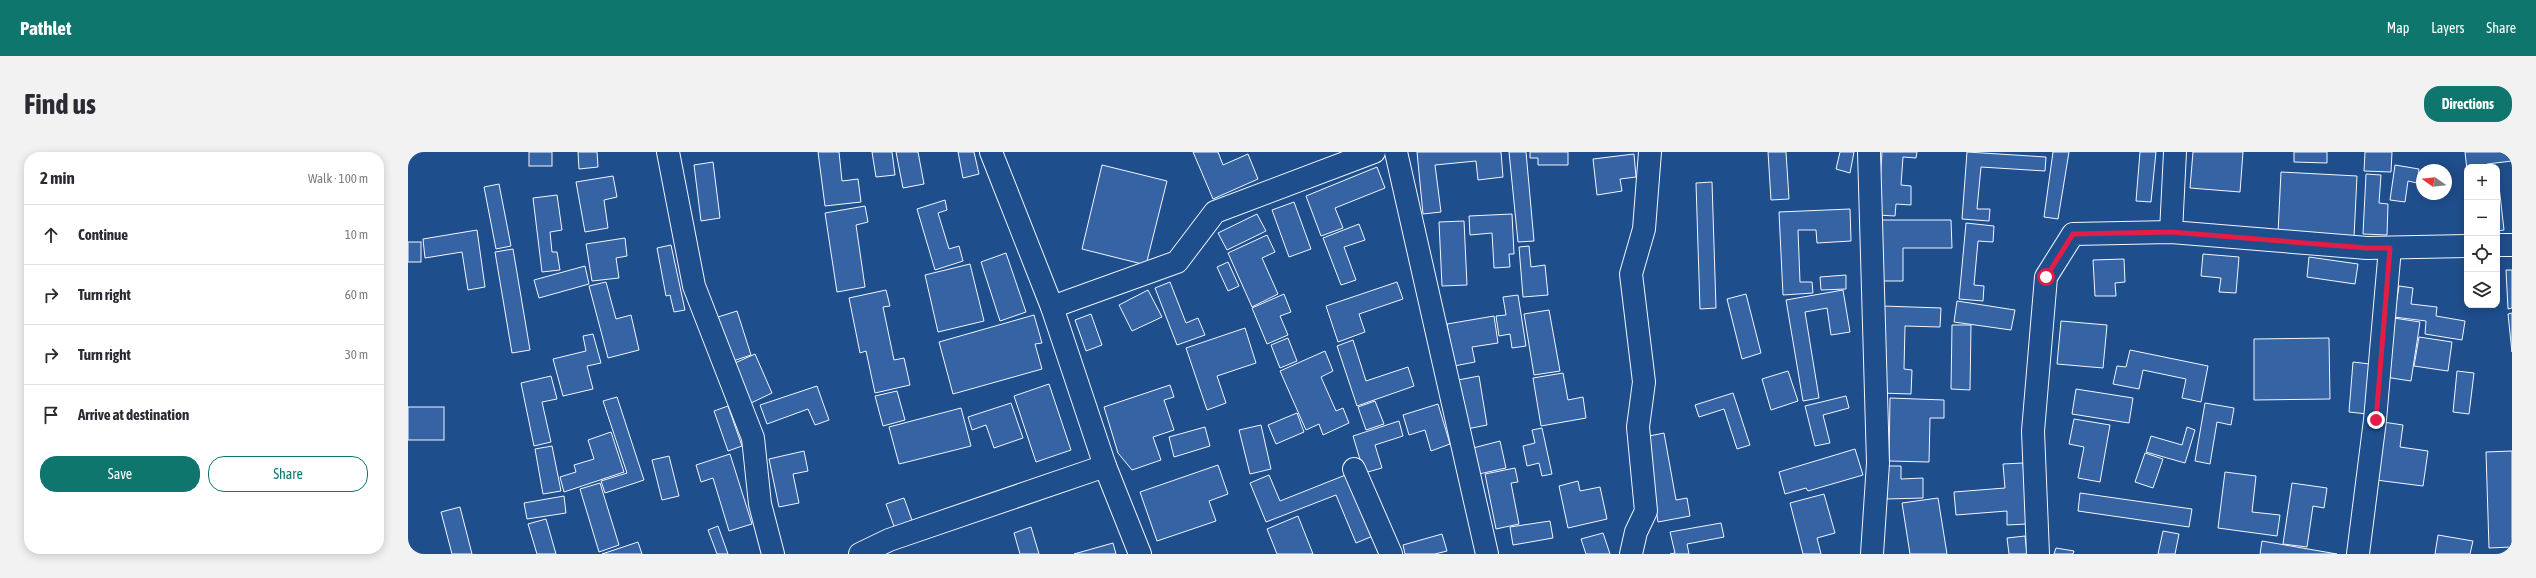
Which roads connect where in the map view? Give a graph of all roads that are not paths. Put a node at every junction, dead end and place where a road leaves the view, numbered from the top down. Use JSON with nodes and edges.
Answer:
{"nodes":[{"id":1,"x":668,"y":152,"type":"edge"},
{"id":2,"x":991,"y":152,"type":"edge"},
{"id":3,"x":1374,"y":152,"type":"edge"},
{"id":4,"x":1396,"y":152,"type":"edge"},
{"id":5,"x":1650,"y":152,"type":"edge"},
{"id":6,"x":1870,"y":152,"type":"edge"},
{"id":7,"x":2175,"y":152,"type":"edge"},
{"id":8,"x":2171,"y":232,"type":"junction"},
{"id":9,"x":2500,"y":245,"type":"edge"},
{"id":10,"x":2512,"y":245,"type":"edge"},
{"id":11,"x":2464,"y":246,"type":"edge"},
{"id":12,"x":2390,"y":248,"type":"junction"},
{"id":13,"x":1052,"y":307,"type":"junction"},
{"id":14,"x":1106,"y":466,"type":"junction"},
{"id":15,"x":1354,"y":469,"type":"dead end"},
{"id":16,"x":773,"y":554,"type":"edge"},
{"id":17,"x":860,"y":554,"type":"edge"},
{"id":18,"x":1140,"y":554,"type":"edge"},
{"id":19,"x":1391,"y":554,"type":"edge"},
{"id":20,"x":1487,"y":554,"type":"edge"},
{"id":21,"x":1631,"y":554,"type":"edge"},
{"id":22,"x":1872,"y":554,"type":"edge"},
{"id":23,"x":2038,"y":554,"type":"edge"},
{"id":24,"x":2358,"y":554,"type":"edge"}],
"edges":[{"from":1,"to":16,"type":"street"},
{"from":2,"to":13,"type":"street"},
{"from":3,"to":13,"type":"street"},
{"from":4,"to":20,"type":"street"},
{"from":5,"to":21,"type":"street"},
{"from":6,"to":22,"type":"street"},
{"from":7,"to":8,"type":"street"},
{"from":8,"to":12,"type":"street"},
{"from":8,"to":23,"type":"street"},
{"from":9,"to":10,"type":"street"},
{"from":11,"to":12,"type":"street"},
{"from":12,"to":24,"type":"street"},
{"from":13,"to":14,"type":"street"},
{"from":14,"to":17,"type":"street"},
{"from":14,"to":18,"type":"street"},
{"from":15,"to":19,"type":"street"}]}
